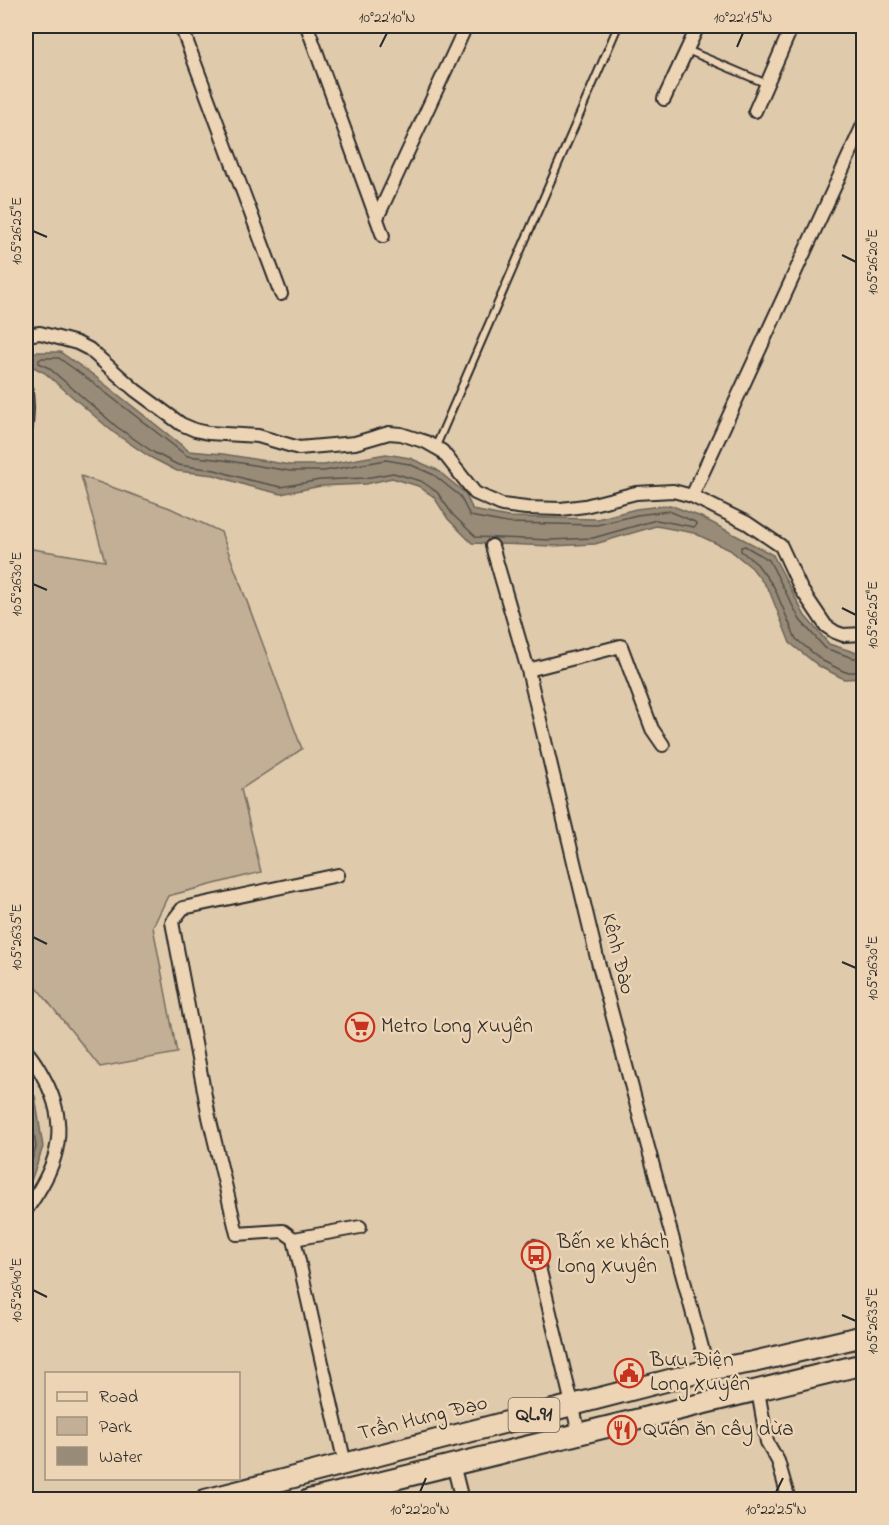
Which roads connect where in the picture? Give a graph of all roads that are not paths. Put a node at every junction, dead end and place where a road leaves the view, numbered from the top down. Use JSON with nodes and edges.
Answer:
{"nodes":[{"id":1,"x":181,"y":26,"type":"edge"},
{"id":2,"x":307,"y":26,"type":"edge"},
{"id":3,"x":466,"y":26,"type":"edge"},
{"id":4,"x":618,"y":26,"type":"edge"},
{"id":5,"x":698,"y":26,"type":"edge"},
{"id":6,"x":792,"y":26,"type":"edge"},
{"id":7,"x":687,"y":50,"type":"junction"},
{"id":8,"x":766,"y":84,"type":"junction"},
{"id":9,"x":664,"y":99,"type":"dead end"},
{"id":10,"x":755,"y":111,"type":"dead end"},
{"id":11,"x":864,"y":123,"type":"edge"},
{"id":12,"x":377,"y":218,"type":"junction"},
{"id":13,"x":383,"y":236,"type":"dead end"},
{"id":14,"x":281,"y":294,"type":"dead end"},
{"id":15,"x":26,"y":335,"type":"edge"},
{"id":16,"x":26,"y":390,"type":"edge"},
{"id":17,"x":26,"y":427,"type":"edge"},
{"id":18,"x":436,"y":446,"type":"junction"},
{"id":19,"x":692,"y":496,"type":"junction"},
{"id":20,"x":492,"y":546,"type":"dead end"},
{"id":21,"x":864,"y":634,"type":"edge"},
{"id":22,"x":528,"y":670,"type":"junction"},
{"id":23,"x":663,"y":745,"type":"dead end"},
{"id":24,"x":338,"y":875,"type":"dead end"},
{"id":25,"x":26,"y":1051,"type":"edge"},
{"id":26,"x":26,"y":1210,"type":"edge"},
{"id":27,"x":360,"y":1227,"type":"dead end"},
{"id":28,"x":294,"y":1239,"type":"junction"},
{"id":29,"x":534,"y":1246,"type":"dead end"},
{"id":30,"x":864,"y":1336,"type":"edge"},
{"id":31,"x":753,"y":1362,"type":"junction"},
{"id":32,"x":864,"y":1364,"type":"edge"},
{"id":33,"x":708,"y":1370,"type":"junction"},
{"id":34,"x":758,"y":1392,"type":"junction"},
{"id":35,"x":571,"y":1406,"type":"junction"},
{"id":36,"x":579,"y":1434,"type":"junction"},
{"id":37,"x":345,"y":1464,"type":"junction"},
{"id":38,"x":453,"y":1464,"type":"junction"},
{"id":39,"x":205,"y":1500,"type":"edge"},
{"id":40,"x":309,"y":1500,"type":"edge"},
{"id":41,"x":462,"y":1500,"type":"edge"},
{"id":42,"x":789,"y":1500,"type":"edge"}],
"edges":[{"from":1,"to":14,"type":"street"},
{"from":2,"to":12,"type":"street"},
{"from":3,"to":12,"type":"street"},
{"from":4,"to":18,"type":"lane"},
{"from":5,"to":7,"type":"street"},
{"from":6,"to":8,"type":"street"},
{"from":7,"to":8,"type":"lane"},
{"from":7,"to":9,"type":"street"},
{"from":8,"to":10,"type":"street"},
{"from":11,"to":19,"type":"street"},
{"from":12,"to":13,"type":"street"},
{"from":15,"to":18,"type":"street"},
{"from":16,"to":17,"type":"street"},
{"from":18,"to":19,"type":"street"},
{"from":19,"to":21,"type":"street"},
{"from":20,"to":22,"type":"street","name":"Kênh Đào"},
{"from":22,"to":23,"type":"street"},
{"from":22,"to":33,"type":"street","name":"Kênh Đào"},
{"from":24,"to":28,"type":"street"},
{"from":25,"to":26,"type":"street"},
{"from":27,"to":28,"type":"street"},
{"from":28,"to":37,"type":"street"},
{"from":29,"to":35,"type":"street"},
{"from":30,"to":31,"type":"highway","name":"Trần Hưng Đạo","number":"QL.91"},
{"from":31,"to":33,"type":"highway","name":"Trần Hưng Đạo","number":"QL.91"},
{"from":31,"to":34,"type":"highway"},
{"from":32,"to":34,"type":"highway","number":"QL.91"},
{"from":33,"to":35,"type":"highway","name":"Trần Hưng Đạo","number":"QL.91"},
{"from":34,"to":36,"type":"highway","number":"QL.91"},
{"from":34,"to":42,"type":"street"},
{"from":35,"to":36,"type":"street"},
{"from":35,"to":37,"type":"highway","name":"Trần Hưng Đạo","number":"QL.91"},
{"from":36,"to":38,"type":"highway","number":"QL.91"},
{"from":37,"to":39,"type":"highway","name":"Trần Hưng Đạo","number":"QL.91"},
{"from":38,"to":40,"type":"highway","number":"QL.91"},
{"from":38,"to":41,"type":"street"}]}
